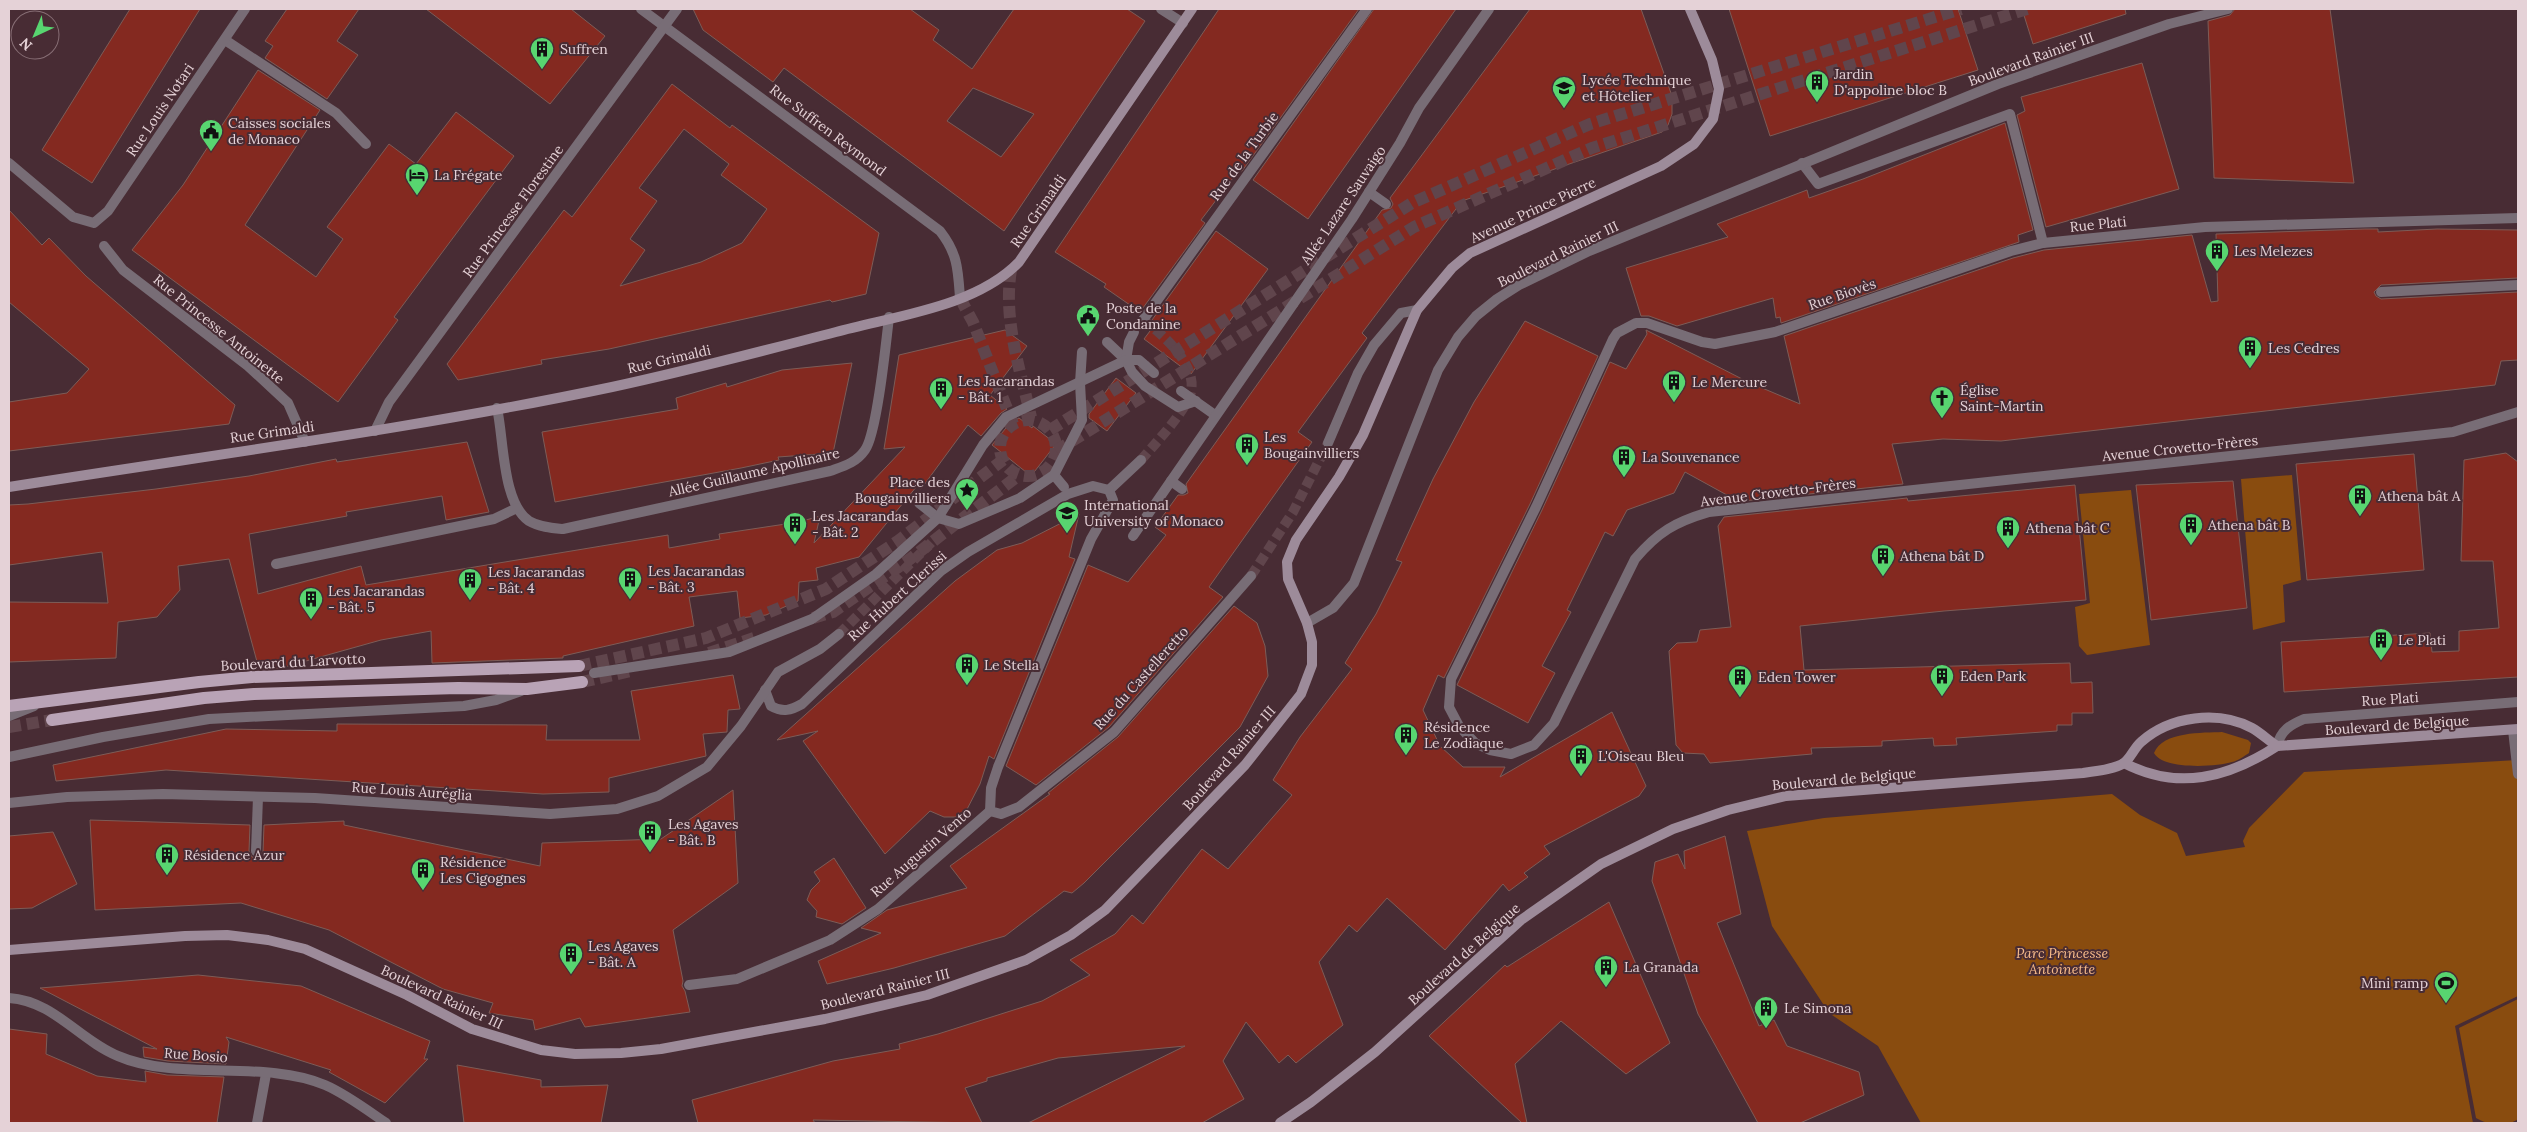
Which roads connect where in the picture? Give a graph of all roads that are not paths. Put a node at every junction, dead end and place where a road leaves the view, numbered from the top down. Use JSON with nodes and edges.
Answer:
{"nodes":[{"id":1,"x":245,"y":9,"type":"edge"},
{"id":2,"x":641,"y":9,"type":"edge"},
{"id":3,"x":678,"y":9,"type":"edge"},
{"id":4,"x":1161,"y":9,"type":"edge"},
{"id":5,"x":1192,"y":9,"type":"edge"},
{"id":6,"x":1367,"y":9,"type":"edge"},
{"id":7,"x":1489,"y":9,"type":"edge"},
{"id":8,"x":1690,"y":9,"type":"edge"},
{"id":9,"x":2228,"y":9,"type":"edge"},
{"id":10,"x":1184,"y":23,"type":"junction"},
{"id":11,"x":666,"y":26,"type":"junction"},
{"id":12,"x":225,"y":40,"type":"junction"},
{"id":13,"x":366,"y":144,"type":"dead end"},
{"id":14,"x":9,"y":163,"type":"edge"},
{"id":15,"x":1802,"y":163,"type":"junction"},
{"id":16,"x":1369,"y":192,"type":"junction"},
{"id":17,"x":1386,"y":204,"type":"dead end"},
{"id":18,"x":2518,"y":218,"type":"edge"},
{"id":19,"x":2043,"y":243,"type":"junction"},
{"id":20,"x":104,"y":246,"type":"dead end"},
{"id":21,"x":2518,"y":285,"type":"edge"},
{"id":22,"x":2381,"y":292,"type":"dead end"},
{"id":23,"x":960,"y":298,"type":"junction"},
{"id":24,"x":1417,"y":310,"type":"junction"},
{"id":25,"x":889,"y":317,"type":"junction"},
{"id":26,"x":1143,"y":320,"type":"dead end"},
{"id":27,"x":1647,"y":323,"type":"joint"},
{"id":28,"x":1129,"y":336,"type":"dead end"},
{"id":29,"x":1107,"y":342,"type":"dead end"},
{"id":30,"x":1082,"y":352,"type":"dead end"},
{"id":31,"x":1126,"y":360,"type":"junction"},
{"id":32,"x":1154,"y":373,"type":"dead end"},
{"id":33,"x":1080,"y":383,"type":"junction"},
{"id":34,"x":1181,"y":391,"type":"dead end"},
{"id":35,"x":1196,"y":401,"type":"junction"},
{"id":36,"x":497,"y":408,"type":"junction"},
{"id":37,"x":2518,"y":412,"type":"edge"},
{"id":38,"x":1215,"y":415,"type":"junction"},
{"id":39,"x":375,"y":431,"type":"junction"},
{"id":40,"x":305,"y":442,"type":"junction"},
{"id":41,"x":1328,"y":443,"type":"tunnel mouth"},
{"id":42,"x":1141,"y":460,"type":"tunnel mouth"},
{"id":43,"x":1054,"y":475,"type":"junction"},
{"id":44,"x":1171,"y":481,"type":"junction"},
{"id":45,"x":9,"y":487,"type":"edge"},
{"id":46,"x":1064,"y":487,"type":"dead end"},
{"id":47,"x":1109,"y":490,"type":"junction"},
{"id":48,"x":1182,"y":490,"type":"dead end"},
{"id":49,"x":919,"y":503,"type":"dead end"},
{"id":50,"x":517,"y":508,"type":"junction"},
{"id":51,"x":938,"y":518,"type":"junction"},
{"id":52,"x":1133,"y":536,"type":"dead end"},
{"id":53,"x":276,"y":564,"type":"dead end"},
{"id":54,"x":1251,"y":576,"type":"tunnel mouth"},
{"id":55,"x":1307,"y":623,"type":"junction"},
{"id":56,"x":839,"y":634,"type":"tunnel mouth"},
{"id":57,"x":579,"y":666,"type":"tunnel mouth"},
{"id":58,"x":594,"y":673,"type":"dead end"},
{"id":59,"x":582,"y":682,"type":"tunnel mouth"},
{"id":60,"x":527,"y":689,"type":"junction"},
{"id":61,"x":765,"y":690,"type":"junction"},
{"id":62,"x":49,"y":701,"type":"junction"},
{"id":63,"x":2518,"y":702,"type":"edge"},
{"id":64,"x":9,"y":706,"type":"edge"},
{"id":65,"x":9,"y":716,"type":"edge"},
{"id":66,"x":52,"y":720,"type":"tunnel mouth"},
{"id":67,"x":2516,"y":729,"type":"edge"},
{"id":68,"x":2278,"y":746,"type":"junction"},
{"id":69,"x":9,"y":757,"type":"edge"},
{"id":70,"x":2124,"y":763,"type":"junction"},
{"id":71,"x":2518,"y":771,"type":"edge"},
{"id":72,"x":258,"y":797,"type":"junction"},
{"id":73,"x":9,"y":803,"type":"edge"},
{"id":74,"x":990,"y":810,"type":"junction"},
{"id":75,"x":256,"y":851,"type":"dead end"},
{"id":76,"x":9,"y":950,"type":"edge"},
{"id":77,"x":689,"y":986,"type":"dead end"},
{"id":78,"x":9,"y":998,"type":"edge"},
{"id":79,"x":266,"y":1074,"type":"junction"},
{"id":80,"x":257,"y":1123,"type":"edge"},
{"id":81,"x":386,"y":1123,"type":"edge"},
{"id":82,"x":1280,"y":1123,"type":"edge"}],
"edges":[{"from":1,"to":12,"type":"street","name":"Rue Louis Notari"},
{"from":2,"to":11,"type":"street","name":"Rue Suffren Reymond"},
{"from":3,"to":11,"type":"street","name":"Rue Princesse Florestine"},
{"from":4,"to":10,"type":"street"},
{"from":5,"to":10,"type":"main road","name":"Rue Grimaldi"},
{"from":6,"to":26,"type":"street","name":"Rue de la Turbie"},
{"from":7,"to":16,"type":"street","name":"Allée Lazare Sauvaigo"},
{"from":8,"to":24,"type":"main road","name":"Avenue Prince Pierre"},
{"from":9,"to":15,"type":"street","name":"Boulevard Rainier III"},
{"from":10,"to":23,"type":"main road","name":"Rue Grimaldi"},
{"from":11,"to":23,"type":"street","name":"Rue Suffren Reymond"},
{"from":11,"to":39,"type":"street","name":"Rue Princesse Florestine"},
{"from":12,"to":13,"type":"street"},
{"from":12,"to":14,"type":"street","name":"Rue Louis Notari"},
{"from":15,"to":19,"type":"street"},
{"from":15,"to":55,"type":"street","name":"Boulevard Rainier III"},
{"from":16,"to":17,"type":"street"},
{"from":16,"to":38,"type":"street","name":"Allée Lazare Sauvaigo"},
{"from":18,"to":19,"type":"street","name":"Rue Plati"},
{"from":19,"to":27,"type":"street","name":"Rue Biovès"},
{"from":20,"to":40,"type":"street","name":"Rue Princesse Antoinette"},
{"from":21,"to":22,"type":"street"},
{"from":23,"to":25,"type":"main road","name":"Rue Grimaldi"},
{"from":24,"to":41,"type":"street"},
{"from":24,"to":55,"type":"main road","name":"Avenue Prince Pierre"},
{"from":25,"to":36,"type":"main road","name":"Rue Grimaldi"},
{"from":25,"to":50,"type":"street","name":"Allée Guillaume Apollinaire"},
{"from":27,"to":37,"type":"street","name":"Avenue Crovetto-Frères"},
{"from":28,"to":31,"type":"street"},
{"from":29,"to":31,"type":"street"},
{"from":30,"to":33,"type":"street"},
{"from":31,"to":32,"type":"street"},
{"from":31,"to":33,"type":"street"},
{"from":31,"to":35,"type":"street"},
{"from":33,"to":43,"type":"street"},
{"from":33,"to":51,"type":"street"},
{"from":34,"to":35,"type":"street"},
{"from":35,"to":38,"type":"street"},
{"from":36,"to":39,"type":"main road","name":"Rue Grimaldi"},
{"from":36,"to":50,"type":"street"},
{"from":38,"to":44,"type":"street","name":"Allée Lazare Sauvaigo"},
{"from":39,"to":40,"type":"main road","name":"Rue Grimaldi"},
{"from":40,"to":45,"type":"main road","name":"Rue Grimaldi"},
{"from":42,"to":47,"type":"street"},
{"from":43,"to":46,"type":"street"},
{"from":43,"to":51,"type":"street"},
{"from":44,"to":48,"type":"street"},
{"from":44,"to":52,"type":"street","name":"Allée Lazare Sauvaigo"},
{"from":47,"to":61,"type":"street","name":"Rue Hubert Clerissi"},
{"from":47,"to":74,"type":"street","name":"Rue Augustin Vento"},
{"from":49,"to":51,"type":"street"},
{"from":50,"to":53,"type":"street"},
{"from":51,"to":58,"type":"street"},
{"from":54,"to":74,"type":"street","name":"Rue du Castelleretto"},
{"from":55,"to":76,"type":"main road","name":"Boulevard Rainier III"},
{"from":56,"to":61,"type":"street","name":"Rue Louis Auréglia"},
{"from":57,"to":62,"type":"main road","name":"Boulevard du Larvotto"},
{"from":59,"to":60,"type":"main road"},
{"from":60,"to":66,"type":"main road"},
{"from":60,"to":69,"type":"street"},
{"from":61,"to":72,"type":"street","name":"Rue Louis Auréglia"},
{"from":62,"to":64,"type":"main road","name":"Boulevard du Larvotto"},
{"from":62,"to":65,"type":"street"},
{"from":63,"to":68,"type":"street","name":"Rue Plati"},
{"from":67,"to":68,"type":"main road","name":"Boulevard de Belgique"},
{"from":67,"to":71,"type":"street"},
{"from":68,"to":70,"type":"main road","name":"Boulevard de Belgique"},
{"from":68,"to":70,"type":"main road"},
{"from":70,"to":82,"type":"main road","name":"Boulevard de Belgique"},
{"from":72,"to":73,"type":"street","name":"Rue Louis Auréglia"},
{"from":72,"to":75,"type":"street"},
{"from":74,"to":77,"type":"street","name":"Rue Augustin Vento"},
{"from":78,"to":79,"type":"street","name":"Rue Bosio"},
{"from":79,"to":80,"type":"street"},
{"from":79,"to":81,"type":"street","name":"Rue Bosio"}]}
